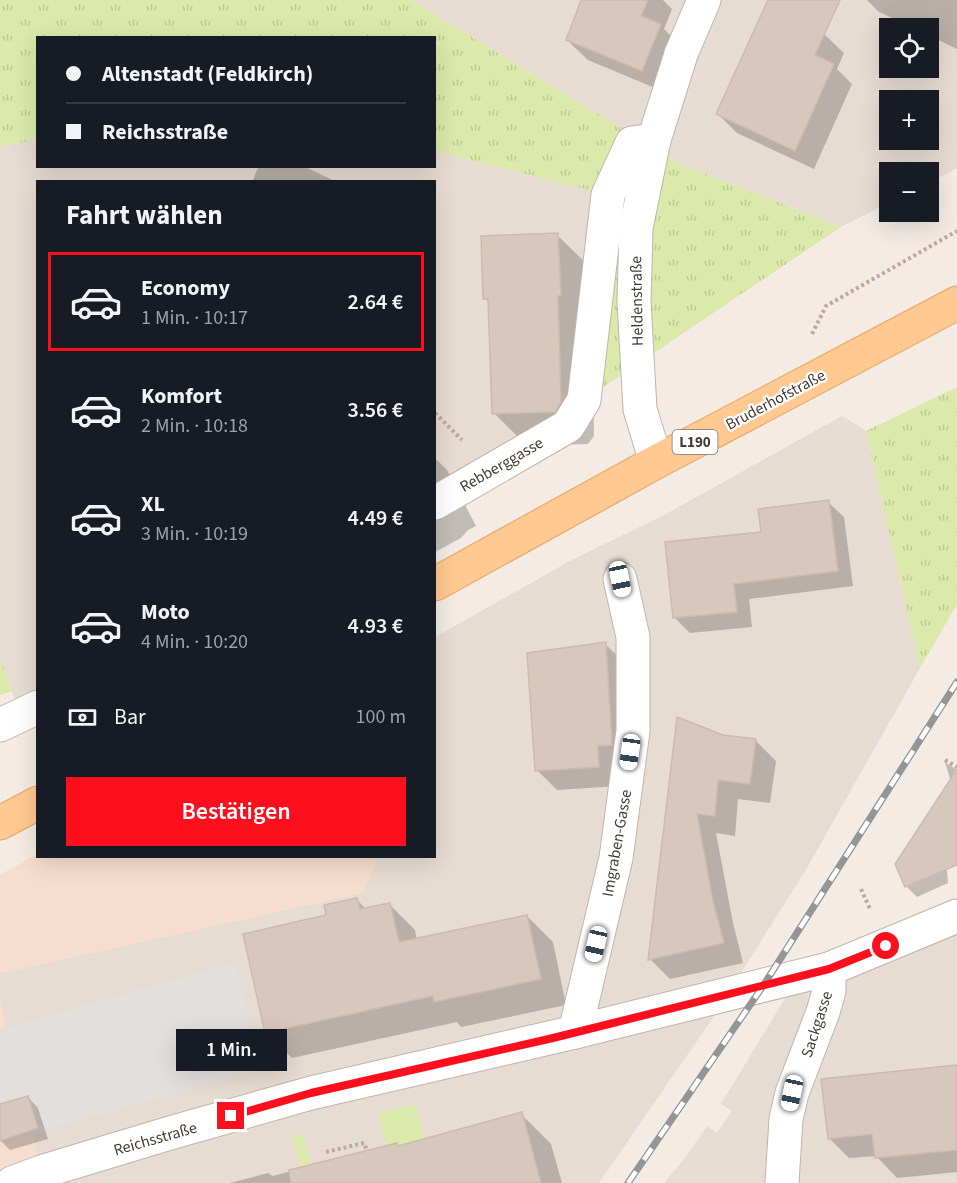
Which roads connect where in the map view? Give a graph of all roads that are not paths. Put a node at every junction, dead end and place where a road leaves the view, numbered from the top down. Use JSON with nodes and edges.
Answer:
{"nodes":[{"id":1,"x":704,"y":0,"type":"edge"},
{"id":2,"x":654,"y":140,"type":"junction"},
{"id":3,"x":957,"y":303,"type":"edge"},
{"id":4,"x":656,"y":462,"type":"junction"},
{"id":5,"x":436,"y":502,"type":"edge"},
{"id":6,"x":620,"y":579,"type":"dead end"},
{"id":7,"x":436,"y":583,"type":"edge"},
{"id":8,"x":36,"y":708,"type":"edge"},
{"id":9,"x":0,"y":725,"type":"edge"},
{"id":10,"x":36,"y":804,"type":"edge"},
{"id":11,"x":0,"y":823,"type":"edge"},
{"id":12,"x":957,"y":916,"type":"edge"},
{"id":13,"x":829,"y":969,"type":"junction"},
{"id":14,"x":575,"y":1032,"type":"junction"},
{"id":15,"x":12,"y":1183,"type":"edge"},
{"id":16,"x":782,"y":1183,"type":"edge"}],
"edges":[{"from":1,"to":2,"type":"street","name":"Heldenstraße"},
{"from":2,"to":4,"type":"street","name":"Heldenstraße"},
{"from":2,"to":5,"type":"street","name":"Rebberggasse"},
{"from":3,"to":4,"type":"main road","name":"Bruderhofstraße","number":"L190"},
{"from":4,"to":7,"type":"main road","name":"Bruderhofstraße","number":"L190"},
{"from":6,"to":14,"type":"street","name":"Imgraben-Gasse"},
{"from":8,"to":9,"type":"street"},
{"from":10,"to":11,"type":"main road"},
{"from":12,"to":13,"type":"street","name":"Reichsstraße"},
{"from":13,"to":14,"type":"street","name":"Reichsstraße"},
{"from":13,"to":16,"type":"street","name":"Sackgasse"},
{"from":14,"to":15,"type":"street","name":"Reichsstraße"}]}
